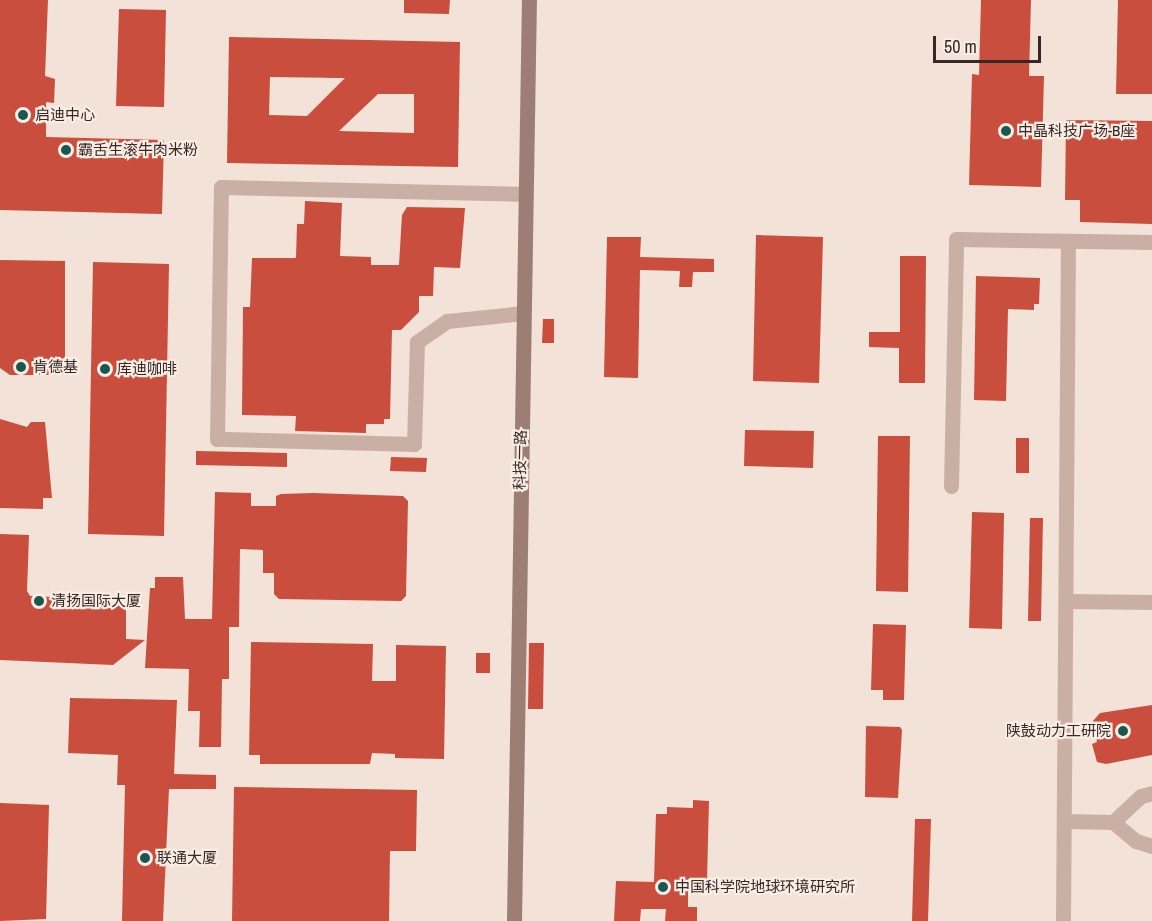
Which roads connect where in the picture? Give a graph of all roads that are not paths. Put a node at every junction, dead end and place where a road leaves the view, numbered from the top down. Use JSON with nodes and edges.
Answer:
{"nodes":[{"id":1,"x":529,"y":0,"type":"edge"},
{"id":2,"x":525,"y":194,"type":"junction"},
{"id":3,"x":1068,"y":241,"type":"junction"},
{"id":4,"x":1152,"y":242,"type":"edge"},
{"id":5,"x":522,"y":313,"type":"junction"},
{"id":6,"x":951,"y":486,"type":"dead end"},
{"id":7,"x":1067,"y":601,"type":"junction"},
{"id":8,"x":1152,"y":602,"type":"edge"},
{"id":9,"x":1152,"y":793,"type":"edge"},
{"id":10,"x":1065,"y":820,"type":"junction"},
{"id":11,"x":1113,"y":822,"type":"junction"},
{"id":12,"x":1152,"y":846,"type":"edge"},
{"id":13,"x":514,"y":921,"type":"edge"},
{"id":14,"x":1063,"y":921,"type":"edge"}],
"edges":[{"from":1,"to":2,"type":"street","name":"科技一路"},
{"from":2,"to":5,"type":"street","name":"科技一路"},
{"from":2,"to":5,"type":"street"},
{"from":3,"to":4,"type":"street"},
{"from":3,"to":6,"type":"street"},
{"from":3,"to":7,"type":"street"},
{"from":5,"to":13,"type":"street","name":"科技一路"},
{"from":7,"to":8,"type":"street"},
{"from":7,"to":10,"type":"street"},
{"from":9,"to":11,"type":"street"},
{"from":10,"to":11,"type":"street"},
{"from":10,"to":14,"type":"street"},
{"from":11,"to":12,"type":"street"}]}
